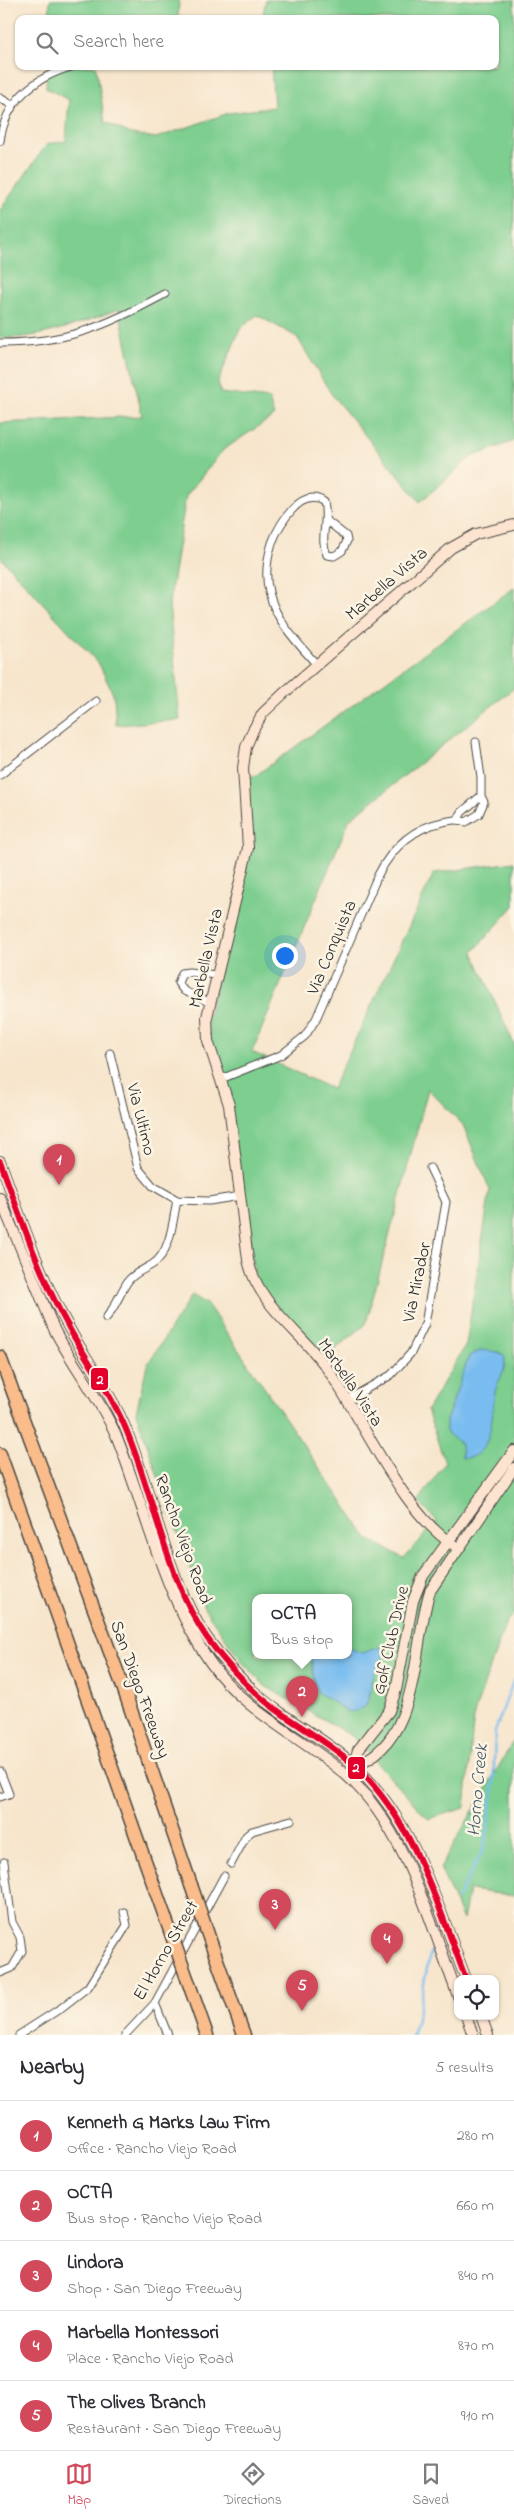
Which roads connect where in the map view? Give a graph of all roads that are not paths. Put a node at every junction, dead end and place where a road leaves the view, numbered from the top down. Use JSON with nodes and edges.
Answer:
{"nodes":[{"id":1,"x":58,"y":70,"type":"edge"},
{"id":2,"x":0,"y":98,"type":"edge"},
{"id":3,"x":12,"y":106,"type":"junction"},
{"id":4,"x":0,"y":141,"type":"edge"},
{"id":5,"x":165,"y":294,"type":"dead end"},
{"id":6,"x":0,"y":342,"type":"edge"},
{"id":7,"x":327,"y":521,"type":"junction"},
{"id":8,"x":514,"y":525,"type":"edge"},
{"id":9,"x":317,"y":665,"type":"junction"},
{"id":10,"x":96,"y":702,"type":"dead end"},
{"id":11,"x":476,"y":742,"type":"dead end"},
{"id":12,"x":0,"y":775,"type":"edge"},
{"id":13,"x":481,"y":796,"type":"junction"},
{"id":14,"x":458,"y":819,"type":"junction"},
{"id":15,"x":216,"y":975,"type":"junction"},
{"id":16,"x":209,"y":1002,"type":"junction"},
{"id":17,"x":110,"y":1053,"type":"dead end"},
{"id":18,"x":221,"y":1079,"type":"junction"},
{"id":19,"x":0,"y":1161,"type":"edge"},
{"id":20,"x":430,"y":1168,"type":"dead end"},
{"id":21,"x":240,"y":1196,"type":"junction"},
{"id":22,"x":0,"y":1198,"type":"edge"},
{"id":23,"x":177,"y":1200,"type":"junction"},
{"id":24,"x":106,"y":1318,"type":"dead end"},
{"id":25,"x":0,"y":1357,"type":"edge"},
{"id":26,"x":347,"y":1400,"type":"junction"},
{"id":27,"x":514,"y":1451,"type":"edge"},
{"id":28,"x":0,"y":1454,"type":"edge"},
{"id":29,"x":514,"y":1468,"type":"edge"},
{"id":30,"x":448,"y":1542,"type":"junction"},
{"id":31,"x":458,"y":1548,"type":"junction"},
{"id":32,"x":354,"y":1766,"type":"junction"},
{"id":33,"x":0,"y":1771,"type":"edge"},
{"id":34,"x":346,"y":1776,"type":"junction"},
{"id":35,"x":0,"y":1797,"type":"edge"},
{"id":36,"x":291,"y":1820,"type":"dead end"},
{"id":37,"x":4,"y":1862,"type":"dead end"},
{"id":38,"x":231,"y":1864,"type":"dead end"},
{"id":39,"x":224,"y":1876,"type":"dead end"},
{"id":40,"x":124,"y":1912,"type":"dead end"},
{"id":41,"x":0,"y":1973,"type":"edge"},
{"id":42,"x":464,"y":1975,"type":"edge"},
{"id":43,"x":454,"y":1985,"type":"edge"},
{"id":44,"x":155,"y":2003,"type":"junction"},
{"id":45,"x":467,"y":2020,"type":"edge"},
{"id":46,"x":482,"y":2020,"type":"edge"},
{"id":47,"x":19,"y":2035,"type":"edge"},
{"id":48,"x":125,"y":2035,"type":"edge"},
{"id":49,"x":168,"y":2035,"type":"edge"},
{"id":50,"x":207,"y":2035,"type":"edge"},
{"id":51,"x":244,"y":2035,"type":"edge"},
{"id":52,"x":473,"y":2035,"type":"edge"},
{"id":53,"x":488,"y":2035,"type":"edge"}],
"edges":[{"from":1,"to":3,"type":"street"},
{"from":2,"to":3,"type":"street"},
{"from":3,"to":4,"type":"street"},
{"from":5,"to":6,"type":"street"},
{"from":7,"to":7,"type":"street"},
{"from":7,"to":9,"type":"street"},
{"from":8,"to":9,"type":"street","name":"Marbella Vista"},
{"from":9,"to":15,"type":"street","name":"Marbella Vista"},
{"from":10,"to":12,"type":"street"},
{"from":11,"to":13,"type":"street","name":"Via Conquista"},
{"from":13,"to":14,"type":"street"},
{"from":13,"to":14,"type":"street","name":"Via Conquista"},
{"from":14,"to":18,"type":"street","name":"Via Conquista"},
{"from":15,"to":16,"type":"street","name":"Marbella Vista"},
{"from":15,"to":16,"type":"street"},
{"from":16,"to":18,"type":"street","name":"Marbella Vista"},
{"from":17,"to":23,"type":"street","name":"Via Ultimo"},
{"from":18,"to":21,"type":"street","name":"Marbella Vista"},
{"from":19,"to":32,"type":"street","name":"Rancho Viejo Road"},
{"from":20,"to":26,"type":"street","name":"Via Mirador"},
{"from":21,"to":23,"type":"street"},
{"from":21,"to":26,"type":"street","name":"Marbella Vista"},
{"from":22,"to":34,"type":"street","name":"Rancho Viejo Road"},
{"from":23,"to":24,"type":"street"},
{"from":25,"to":51,"type":"highway","name":"San Diego Freeway","bridge":true},
{"from":26,"to":30,"type":"street","name":"Marbella Vista"},
{"from":27,"to":30,"type":"street","name":"Golf Club Drive"},
{"from":28,"to":50,"type":"highway","bridge":true},
{"from":29,"to":31,"type":"street","name":"Golf Club Drive"},
{"from":30,"to":31,"type":"street","name":"Marbella Vista"},
{"from":30,"to":32,"type":"street","name":"Golf Club Drive"},
{"from":31,"to":32,"type":"street","name":"Golf Club Drive"},
{"from":32,"to":34,"type":"street","name":"Golf Club Drive"},
{"from":32,"to":42,"type":"street","name":"Rancho Viejo Road"},
{"from":33,"to":35,"type":"street"},
{"from":34,"to":43,"type":"street","name":"Rancho Viejo Road"},
{"from":36,"to":38,"type":"street"},
{"from":37,"to":41,"type":"street"},
{"from":39,"to":44,"type":"street","name":"El Horno Street"},
{"from":40,"to":47,"type":"street"},
{"from":44,"to":48,"type":"street","name":"El Horno Street"},
{"from":44,"to":49,"type":"street"},
{"from":45,"to":52,"type":"street"},
{"from":46,"to":53,"type":"street"}]}
